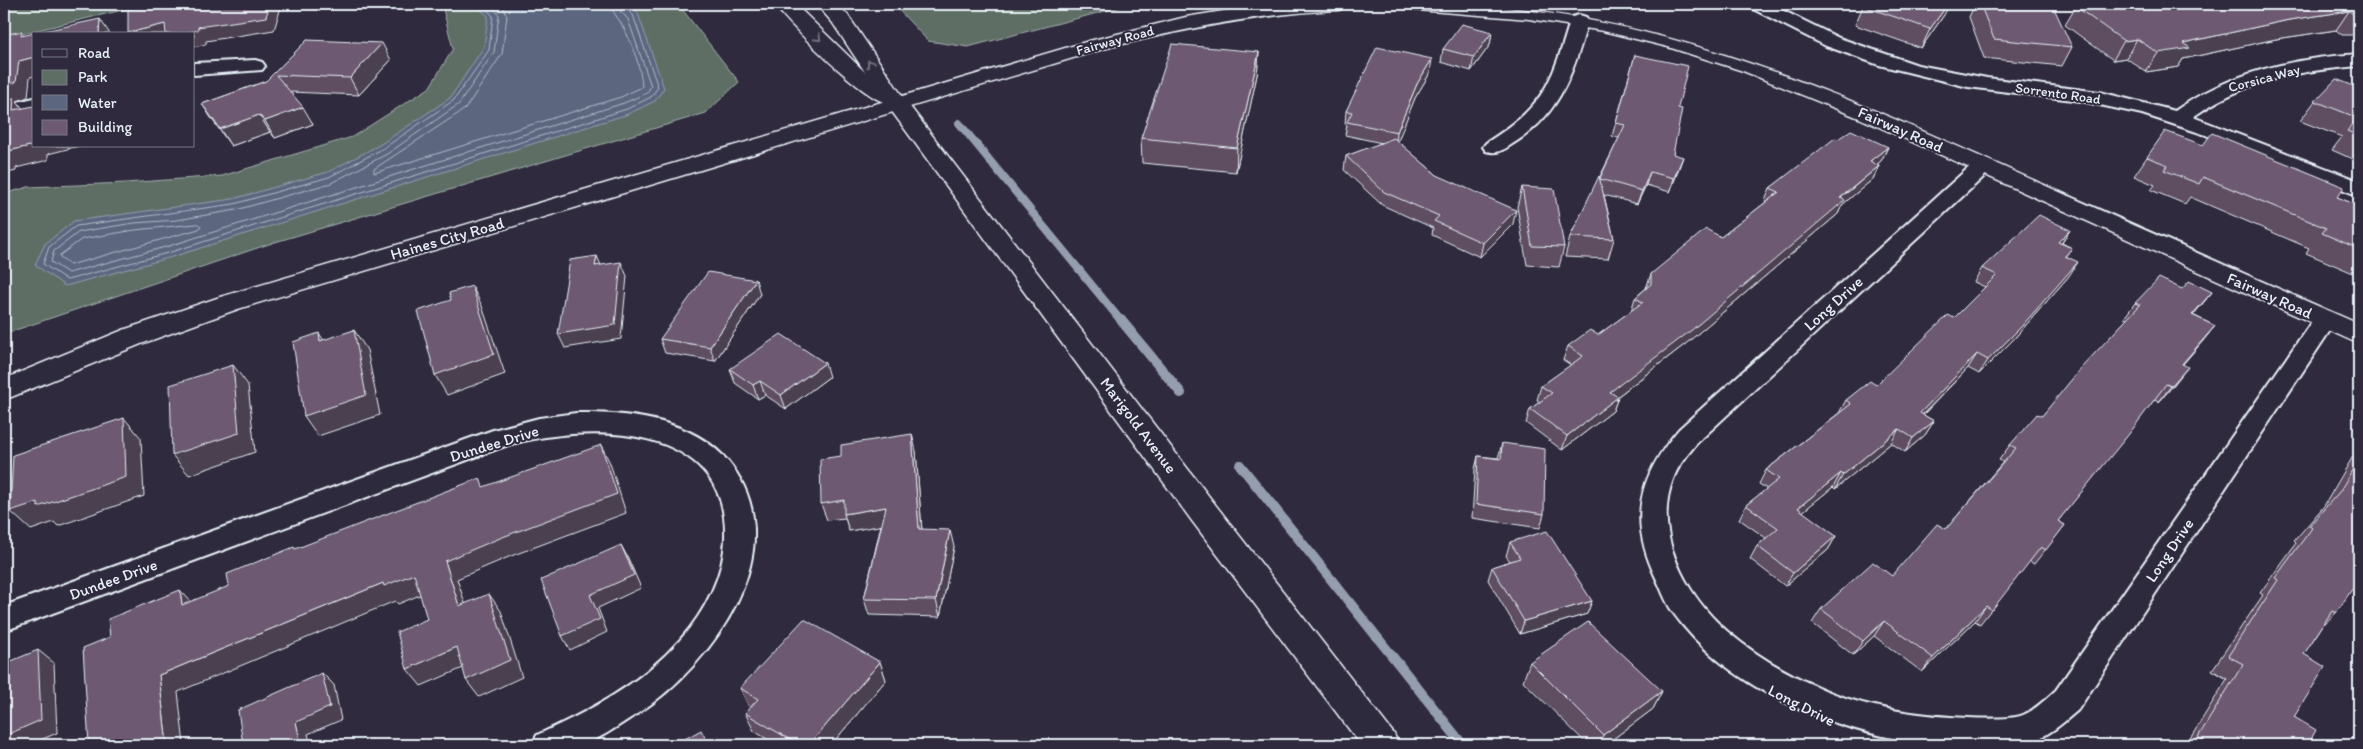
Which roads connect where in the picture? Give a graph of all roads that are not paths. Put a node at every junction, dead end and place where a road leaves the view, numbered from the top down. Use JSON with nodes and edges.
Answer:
{"nodes":[{"id":1,"x":784,"y":4,"type":"edge"},
{"id":2,"x":826,"y":4,"type":"edge"},
{"id":3,"x":1338,"y":4,"type":"edge"},
{"id":4,"x":1417,"y":4,"type":"edge"},
{"id":5,"x":1757,"y":4,"type":"edge"},
{"id":6,"x":1579,"y":21,"type":"junction"},
{"id":7,"x":2359,"y":60,"type":"edge"},
{"id":8,"x":255,"y":66,"type":"dead end"},
{"id":9,"x":195,"y":69,"type":"edge"},
{"id":10,"x":32,"y":104,"type":"edge"},
{"id":11,"x":896,"y":104,"type":"junction"},
{"id":12,"x":4,"y":111,"type":"edge"},
{"id":13,"x":2178,"y":119,"type":"junction"},
{"id":14,"x":1493,"y":147,"type":"dead end"},
{"id":15,"x":1984,"y":166,"type":"junction"},
{"id":16,"x":2359,"y":189,"type":"edge"},
{"id":17,"x":2325,"y":320,"type":"junction"},
{"id":18,"x":2359,"y":335,"type":"edge"},
{"id":19,"x":4,"y":390,"type":"edge"},
{"id":20,"x":4,"y":619,"type":"edge"},
{"id":21,"x":548,"y":745,"type":"edge"},
{"id":22,"x":1382,"y":745,"type":"edge"}],
"edges":[{"from":1,"to":11,"type":"street","name":"Marigold Avenue","one_way":true},
{"from":11,"to":2,"type":"street","name":"Marigold Avenue","one_way":true},
{"from":3,"to":11,"type":"street","name":"Fairway Road"},
{"from":4,"to":6,"type":"street","name":"Fairway Road"},
{"from":5,"to":13,"type":"street","name":"Sorrento Road"},
{"from":6,"to":14,"type":"street"},
{"from":6,"to":15,"type":"street","name":"Fairway Road"},
{"from":7,"to":13,"type":"street","name":"Corsica Way"},
{"from":8,"to":9,"type":"street"},
{"from":10,"to":12,"type":"street"},
{"from":11,"to":19,"type":"street","name":"Haines City Road"},
{"from":11,"to":22,"type":"street","name":"Marigold Avenue"},
{"from":13,"to":16,"type":"street","name":"Sorrento Road"},
{"from":15,"to":17,"type":"street","name":"Fairway Road"},
{"from":15,"to":17,"type":"street","name":"Long Drive"},
{"from":17,"to":18,"type":"street","name":"Fairway Road"},
{"from":20,"to":21,"type":"street","name":"Dundee Drive"}]}
